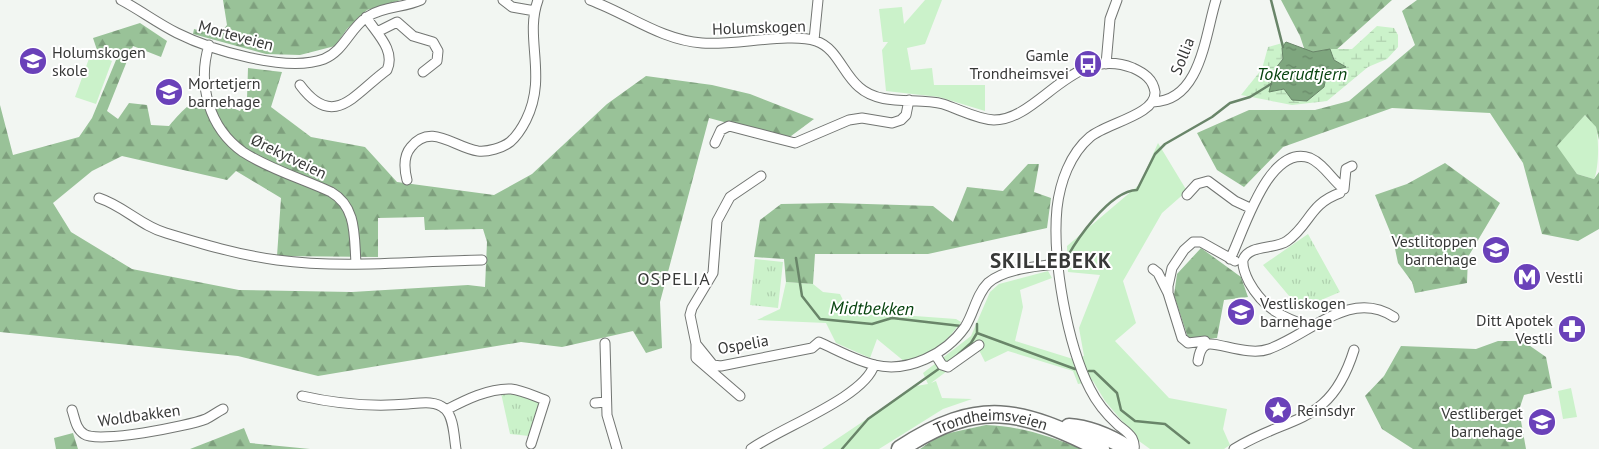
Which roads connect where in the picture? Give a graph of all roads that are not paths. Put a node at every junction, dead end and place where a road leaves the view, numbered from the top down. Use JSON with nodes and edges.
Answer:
{"nodes":[{"id":1,"x":121,"y":0,"type":"edge"},
{"id":2,"x":421,"y":0,"type":"edge"},
{"id":3,"x":503,"y":0,"type":"edge"},
{"id":4,"x":538,"y":0,"type":"edge"},
{"id":5,"x":590,"y":0,"type":"edge"},
{"id":6,"x":818,"y":0,"type":"edge"},
{"id":7,"x":1117,"y":0,"type":"edge"},
{"id":8,"x":1216,"y":0,"type":"edge"},
{"id":9,"x":535,"y":11,"type":"junction"},
{"id":10,"x":366,"y":17,"type":"junction"},
{"id":11,"x":377,"y":32,"type":"junction"},
{"id":12,"x":814,"y":40,"type":"junction"},
{"id":13,"x":209,"y":45,"type":"junction"},
{"id":14,"x":1106,"y":64,"type":"junction"},
{"id":15,"x":423,"y":72,"type":"dead end"},
{"id":16,"x":300,"y":85,"type":"dead end"},
{"id":17,"x":910,"y":100,"type":"junction"},
{"id":18,"x":1153,"y":102,"type":"junction"},
{"id":19,"x":715,"y":144,"type":"dead end"},
{"id":20,"x":1352,"y":166,"type":"dead end"},
{"id":21,"x":761,"y":176,"type":"dead end"},
{"id":22,"x":407,"y":180,"type":"dead end"},
{"id":23,"x":1340,"y":193,"type":"dead end"},
{"id":24,"x":1187,"y":195,"type":"dead end"},
{"id":25,"x":99,"y":198,"type":"dead end"},
{"id":26,"x":1250,"y":208,"type":"junction"},
{"id":27,"x":1230,"y":259,"type":"junction"},
{"id":28,"x":482,"y":260,"type":"dead end"},
{"id":29,"x":356,"y":263,"type":"junction"},
{"id":30,"x":1057,"y":264,"type":"junction"},
{"id":31,"x":1242,"y":264,"type":"junction"},
{"id":32,"x":1153,"y":269,"type":"dead end"},
{"id":33,"x":1168,"y":293,"type":"junction"},
{"id":34,"x":1394,"y":316,"type":"dead end"},
{"id":35,"x":1310,"y":327,"type":"junction"},
{"id":36,"x":604,"y":343,"type":"dead end"},
{"id":37,"x":696,"y":344,"type":"junction"},
{"id":38,"x":1207,"y":344,"type":"junction"},
{"id":39,"x":979,"y":345,"type":"dead end"},
{"id":40,"x":1354,"y":350,"type":"dead end"},
{"id":41,"x":935,"y":354,"type":"junction"},
{"id":42,"x":1198,"y":361,"type":"dead end"},
{"id":43,"x":874,"y":365,"type":"junction"},
{"id":44,"x":302,"y":396,"type":"dead end"},
{"id":45,"x":740,"y":396,"type":"dead end"},
{"id":46,"x":606,"y":402,"type":"junction"},
{"id":47,"x":595,"y":403,"type":"dead end"},
{"id":48,"x":223,"y":409,"type":"dead end"},
{"id":49,"x":72,"y":410,"type":"dead end"},
{"id":50,"x":446,"y":410,"type":"junction"},
{"id":51,"x":1057,"y":427,"type":"junction"},
{"id":52,"x":531,"y":444,"type":"dead end"},
{"id":53,"x":456,"y":449,"type":"edge"},
{"id":54,"x":617,"y":449,"type":"edge"},
{"id":55,"x":752,"y":449,"type":"edge"},
{"id":56,"x":900,"y":449,"type":"edge"},
{"id":57,"x":1101,"y":449,"type":"edge"},
{"id":58,"x":1129,"y":449,"type":"edge"},
{"id":59,"x":1134,"y":449,"type":"edge"},
{"id":60,"x":1234,"y":449,"type":"edge"}],
"edges":[{"from":1,"to":13,"type":"street","name":"Morteveien"},
{"from":2,"to":10,"type":"street","name":"Morteveien"},
{"from":3,"to":9,"type":"street"},
{"from":4,"to":9,"type":"street"},
{"from":5,"to":12,"type":"street","name":"Holumskogen"},
{"from":6,"to":12,"type":"street"},
{"from":7,"to":14,"type":"street"},
{"from":8,"to":18,"type":"street","name":"Sollia"},
{"from":9,"to":22,"type":"street"},
{"from":10,"to":11,"type":"street"},
{"from":10,"to":13,"type":"street","name":"Morteveien"},
{"from":11,"to":15,"type":"street"},
{"from":11,"to":16,"type":"street"},
{"from":12,"to":17,"type":"street","name":"Holumskogen"},
{"from":13,"to":29,"type":"street","name":"Ørekytveien"},
{"from":14,"to":17,"type":"street","name":"Holumskogen"},
{"from":14,"to":18,"type":"street"},
{"from":17,"to":19,"type":"street"},
{"from":18,"to":30,"type":"street"},
{"from":20,"to":26,"type":"street"},
{"from":21,"to":37,"type":"street","name":"Ospelia"},
{"from":23,"to":31,"type":"street"},
{"from":24,"to":26,"type":"street"},
{"from":25,"to":29,"type":"street"},
{"from":26,"to":27,"type":"street"},
{"from":27,"to":31,"type":"street"},
{"from":27,"to":33,"type":"street"},
{"from":28,"to":29,"type":"street"},
{"from":30,"to":41,"type":"street","name":"Ospelia"},
{"from":30,"to":59,"type":"street"},
{"from":31,"to":35,"type":"street"},
{"from":32,"to":33,"type":"street"},
{"from":33,"to":38,"type":"street"},
{"from":34,"to":35,"type":"street"},
{"from":35,"to":38,"type":"street"},
{"from":36,"to":46,"type":"street"},
{"from":37,"to":43,"type":"street","name":"Ospelia"},
{"from":37,"to":45,"type":"street"},
{"from":38,"to":42,"type":"street"},
{"from":39,"to":41,"type":"street"},
{"from":40,"to":60,"type":"street"},
{"from":41,"to":43,"type":"street","name":"Ospelia"},
{"from":43,"to":55,"type":"street"},
{"from":44,"to":50,"type":"street"},
{"from":46,"to":47,"type":"street"},
{"from":46,"to":54,"type":"street"},
{"from":48,"to":49,"type":"street","name":"Woldbakken"},
{"from":50,"to":52,"type":"street"},
{"from":50,"to":53,"type":"street"},
{"from":51,"to":56,"type":"highway","name":"Trondheimsveien"},
{"from":51,"to":57,"type":"highway","name":"Trondheimsveien"},
{"from":51,"to":58,"type":"highway","name":"Trondheimsveien"}]}
